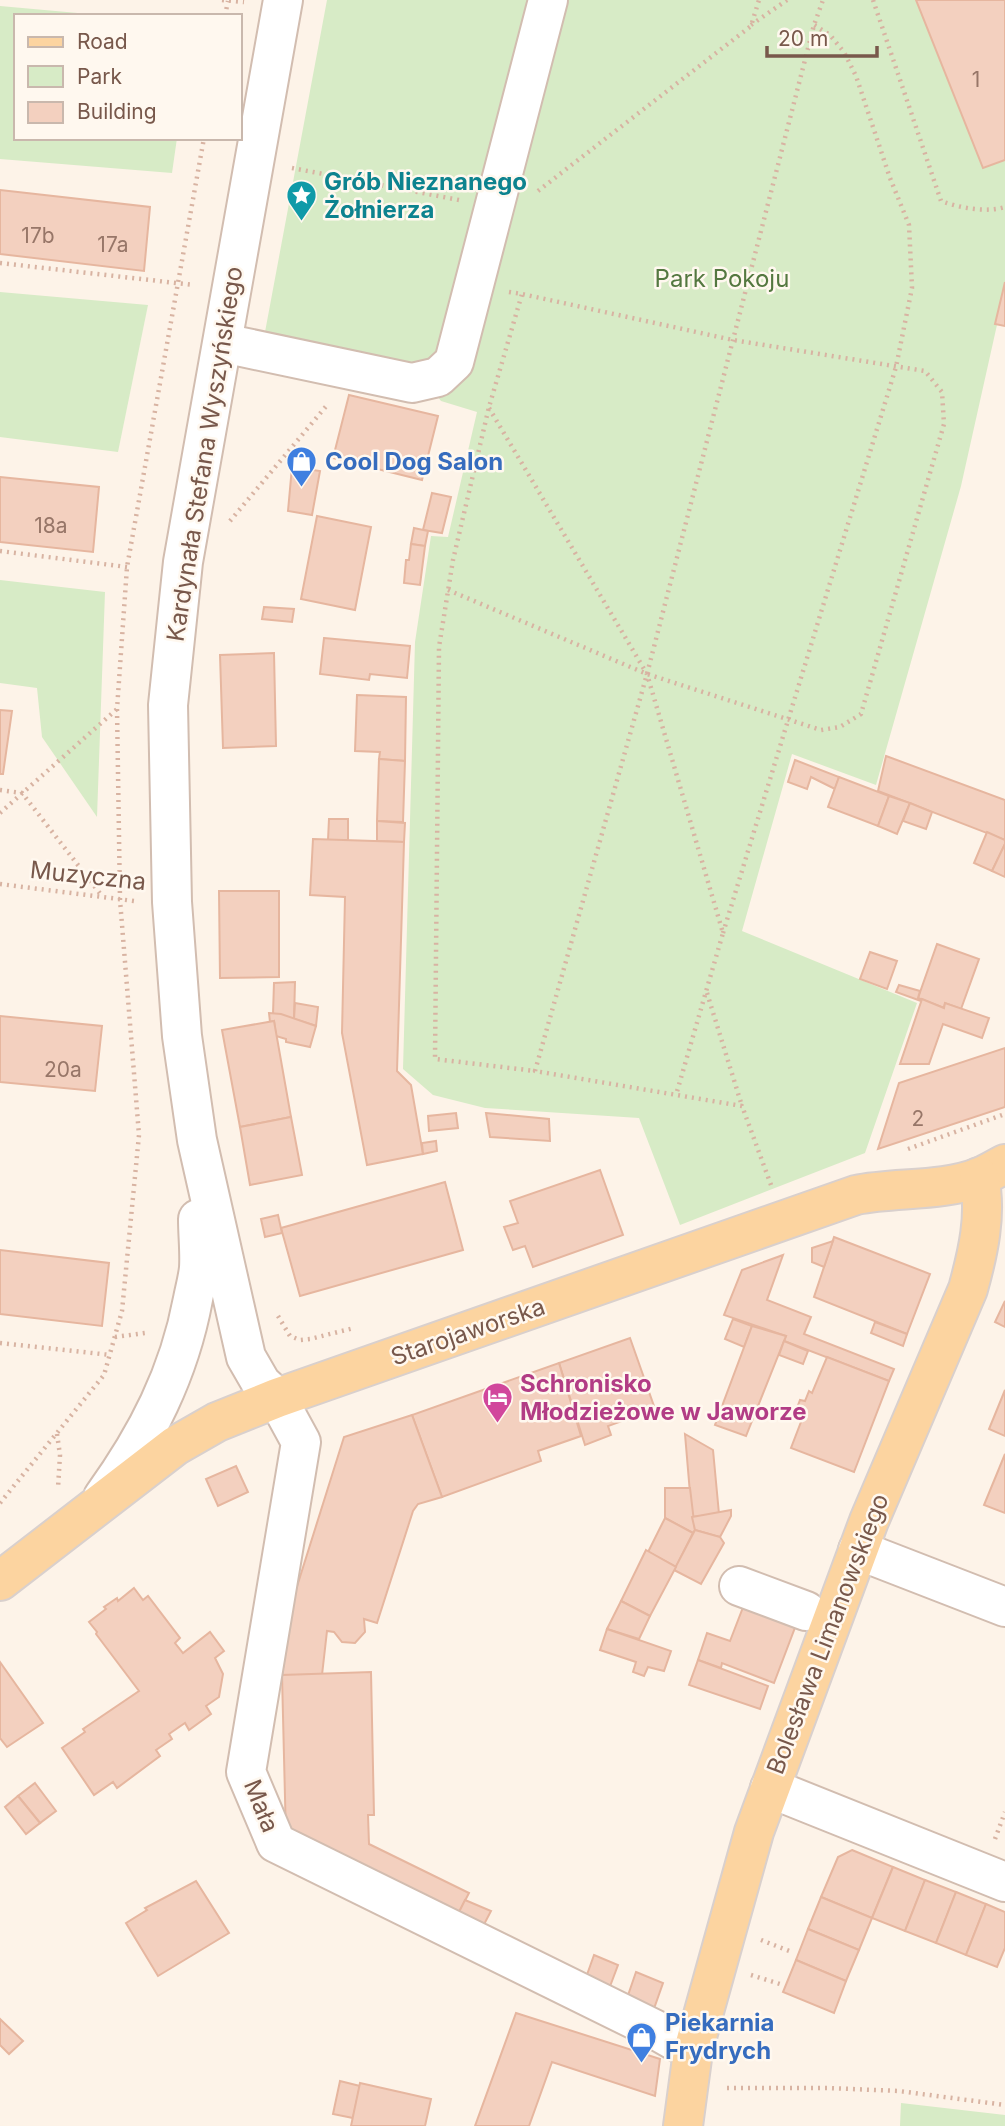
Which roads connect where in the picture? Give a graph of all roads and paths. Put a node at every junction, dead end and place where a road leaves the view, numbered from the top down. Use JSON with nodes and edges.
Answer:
{"nodes":[{"id":1,"x":283,"y":0,"type":"edge"},
{"id":2,"x":548,"y":0,"type":"edge"},
{"id":3,"x":759,"y":0,"type":"edge"},
{"id":4,"x":786,"y":0,"type":"edge"},
{"id":5,"x":823,"y":0,"type":"edge"},
{"id":6,"x":873,"y":0,"type":"edge"},
{"id":7,"x":814,"y":24,"type":"junction"},
{"id":8,"x":751,"y":26,"type":"junction"},
{"id":9,"x":204,"y":140,"type":"edge"},
{"id":10,"x":284,"y":167,"type":"dead end"},
{"id":11,"x":531,"y":197,"type":"dead end"},
{"id":12,"x":1005,"y":206,"type":"edge"},
{"id":13,"x":494,"y":207,"type":"junction"},
{"id":14,"x":0,"y":263,"type":"edge"},
{"id":15,"x":168,"y":281,"type":"dead end"},
{"id":16,"x":474,"y":287,"type":"junction"},
{"id":17,"x":522,"y":294,"type":"junction"},
{"id":18,"x":733,"y":340,"type":"junction"},
{"id":19,"x":223,"y":343,"type":"junction"},
{"id":20,"x":896,"y":367,"type":"junction"},
{"id":21,"x":356,"y":372,"type":"junction"},
{"id":22,"x":489,"y":407,"type":"junction"},
{"id":23,"x":228,"y":513,"type":"dead end"},
{"id":24,"x":0,"y":551,"type":"edge"},
{"id":25,"x":127,"y":567,"type":"junction"},
{"id":26,"x":449,"y":590,"type":"junction"},
{"id":27,"x":647,"y":674,"type":"junction"},
{"id":28,"x":117,"y":709,"type":"junction"},
{"id":29,"x":786,"y":721,"type":"junction"},
{"id":30,"x":0,"y":790,"type":"edge"},
{"id":31,"x":22,"y":793,"type":"junction"},
{"id":32,"x":0,"y":813,"type":"edge"},
{"id":33,"x":0,"y":884,"type":"edge"},
{"id":34,"x":103,"y":897,"type":"junction"},
{"id":35,"x":120,"y":900,"type":"junction"},
{"id":36,"x":172,"y":902,"type":"junction"},
{"id":37,"x":723,"y":933,"type":"junction"},
{"id":38,"x":706,"y":991,"type":"junction"},
{"id":39,"x":536,"y":1071,"type":"junction"},
{"id":40,"x":676,"y":1095,"type":"junction"},
{"id":41,"x":742,"y":1106,"type":"junction"},
{"id":42,"x":1005,"y":1114,"type":"edge"},
{"id":43,"x":197,"y":1140,"type":"junction"},
{"id":44,"x":902,"y":1151,"type":"dead end"},
{"id":45,"x":992,"y":1171,"type":"edge"},
{"id":46,"x":772,"y":1189,"type":"dead end"},
{"id":47,"x":278,"y":1314,"type":"dead end"},
{"id":48,"x":359,"y":1326,"type":"dead end"},
{"id":49,"x":0,"y":1343,"type":"edge"},
{"id":50,"x":110,"y":1355,"type":"junction"},
{"id":51,"x":277,"y":1398,"type":"junction"},
{"id":52,"x":57,"y":1433,"type":"junction"},
{"id":53,"x":57,"y":1497,"type":"dead end"},
{"id":54,"x":0,"y":1503,"type":"edge"},
{"id":55,"x":99,"y":1504,"type":"junction"},
{"id":56,"x":858,"y":1550,"type":"junction"},
{"id":57,"x":0,"y":1581,"type":"edge"},
{"id":58,"x":739,"y":1586,"type":"dead end"},
{"id":59,"x":1005,"y":1607,"type":"edge"},
{"id":60,"x":806,"y":1611,"type":"dead end"},
{"id":61,"x":770,"y":1788,"type":"junction"},
{"id":62,"x":1005,"y":1882,"type":"edge"},
{"id":63,"x":758,"y":1939,"type":"dead end"},
{"id":64,"x":792,"y":1952,"type":"dead end"},
{"id":65,"x":747,"y":1973,"type":"dead end"},
{"id":66,"x":780,"y":1984,"type":"dead end"},
{"id":67,"x":691,"y":2068,"type":"junction"},
{"id":68,"x":1005,"y":2105,"type":"edge"},
{"id":69,"x":683,"y":2126,"type":"edge"}],
"edges":[{"from":1,"to":19,"type":"street","name":"Kardynała Stefana Wyszyńskiego"},
{"from":2,"to":13,"type":"street"},
{"from":3,"to":8,"type":"path"},
{"from":4,"to":8,"type":"path"},
{"from":5,"to":7,"type":"path"},
{"from":6,"to":12,"type":"path"},
{"from":7,"to":18,"type":"path"},
{"from":7,"to":20,"type":"path"},
{"from":8,"to":11,"type":"path"},
{"from":9,"to":25,"type":"path"},
{"from":10,"to":13,"type":"path"},
{"from":13,"to":16,"type":"street"},
{"from":14,"to":15,"type":"path"},
{"from":16,"to":17,"type":"path"},
{"from":16,"to":21,"type":"street"},
{"from":17,"to":18,"type":"path"},
{"from":17,"to":22,"type":"path"},
{"from":18,"to":20,"type":"path"},
{"from":18,"to":27,"type":"path"},
{"from":19,"to":21,"type":"street"},
{"from":19,"to":36,"type":"street","name":"Kardynała Stefana Wyszyńskiego"},
{"from":20,"to":29,"type":"path"},
{"from":20,"to":29,"type":"path"},
{"from":21,"to":23,"type":"path"},
{"from":22,"to":26,"type":"path"},
{"from":22,"to":27,"type":"path"},
{"from":24,"to":25,"type":"path"},
{"from":25,"to":28,"type":"path"},
{"from":26,"to":27,"type":"path"},
{"from":26,"to":39,"type":"path"},
{"from":27,"to":29,"type":"path"},
{"from":27,"to":37,"type":"path"},
{"from":27,"to":39,"type":"path"},
{"from":28,"to":31,"type":"path"},
{"from":28,"to":35,"type":"path"},
{"from":29,"to":37,"type":"path"},
{"from":30,"to":31,"type":"path"},
{"from":31,"to":32,"type":"path"},
{"from":31,"to":34,"type":"path"},
{"from":33,"to":34,"type":"path","name":"Muzyczna"},
{"from":34,"to":35,"type":"path","name":"Muzyczna"},
{"from":35,"to":36,"type":"path","name":"Muzyczna"},
{"from":35,"to":50,"type":"path"},
{"from":36,"to":43,"type":"street","name":"Kardynała Stefana Wyszyńskiego"},
{"from":37,"to":38,"type":"path"},
{"from":38,"to":40,"type":"path"},
{"from":38,"to":41,"type":"path"},
{"from":39,"to":40,"type":"path"},
{"from":40,"to":41,"type":"path"},
{"from":41,"to":46,"type":"path"},
{"from":42,"to":44,"type":"path"},
{"from":43,"to":51,"type":"street","name":"Kardynała Stefana Wyszyńskiego"},
{"from":43,"to":55,"type":"street"},
{"from":45,"to":51,"type":"main road","name":"Starojaworska"},
{"from":45,"to":56,"type":"main road","name":"Bolesława Limanowskiego"},
{"from":47,"to":48,"type":"path"},
{"from":49,"to":50,"type":"path"},
{"from":50,"to":52,"type":"path"},
{"from":51,"to":55,"type":"main road","name":"Starojaworska"},
{"from":51,"to":67,"type":"street","name":"Mała"},
{"from":52,"to":53,"type":"path"},
{"from":52,"to":54,"type":"path"},
{"from":55,"to":57,"type":"main road","name":"Starojaworska"},
{"from":56,"to":59,"type":"street"},
{"from":56,"to":61,"type":"main road","name":"Bolesława Limanowskiego"},
{"from":58,"to":60,"type":"street"},
{"from":61,"to":62,"type":"street"},
{"from":61,"to":67,"type":"main road","name":"Bolesława Limanowskiego"},
{"from":63,"to":64,"type":"path"},
{"from":65,"to":66,"type":"path"},
{"from":67,"to":68,"type":"path"},
{"from":67,"to":69,"type":"main road","name":"Bolesława Limanowskiego"}]}
